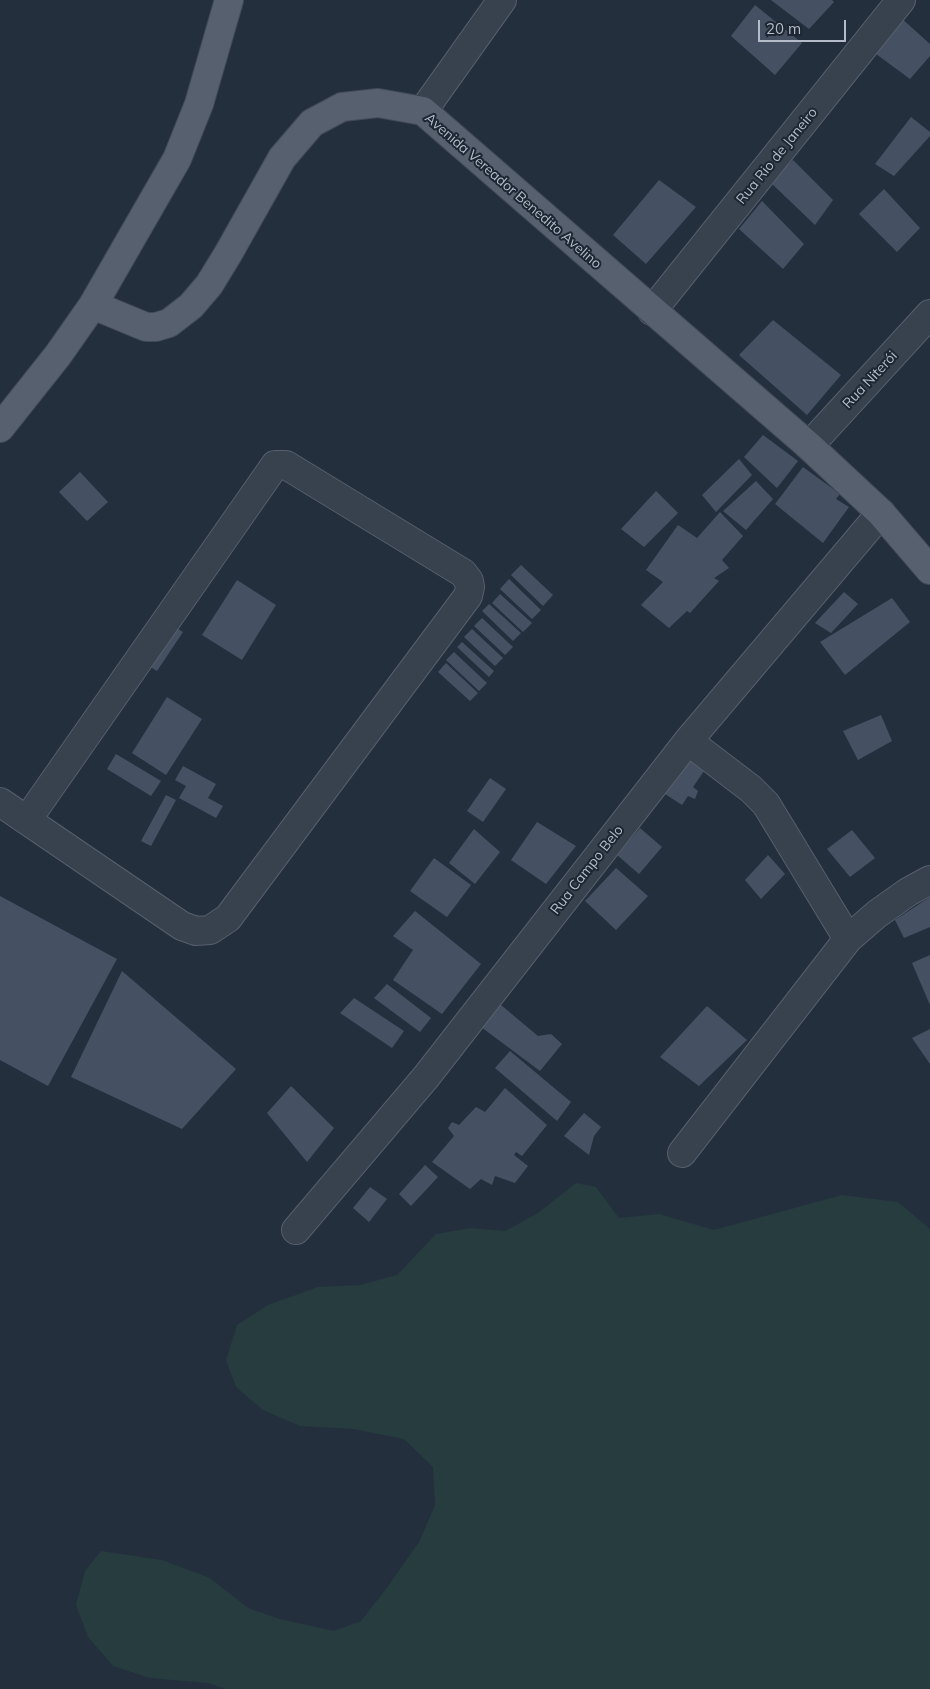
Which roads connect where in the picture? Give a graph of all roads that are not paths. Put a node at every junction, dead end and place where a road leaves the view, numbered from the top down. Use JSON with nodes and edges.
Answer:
{"nodes":[{"id":1,"x":229,"y":0,"type":"edge"},
{"id":2,"x":502,"y":0,"type":"edge"},
{"id":3,"x":901,"y":0,"type":"edge"},
{"id":4,"x":423,"y":111,"type":"junction"},
{"id":5,"x":93,"y":305,"type":"junction"},
{"id":6,"x":652,"y":311,"type":"junction"},
{"id":7,"x":930,"y":314,"type":"edge"},
{"id":8,"x":0,"y":428,"type":"edge"},
{"id":9,"x":809,"y":446,"type":"junction"},
{"id":10,"x":881,"y":513,"type":"junction"},
{"id":11,"x":930,"y":570,"type":"edge"},
{"id":12,"x":688,"y":741,"type":"junction"},
{"id":13,"x":0,"y":802,"type":"edge"},
{"id":14,"x":27,"y":820,"type":"junction"},
{"id":15,"x":930,"y":880,"type":"edge"},
{"id":16,"x":848,"y":939,"type":"junction"},
{"id":17,"x":682,"y":1153,"type":"dead end"},
{"id":18,"x":296,"y":1230,"type":"dead end"}],
"edges":[{"from":1,"to":5,"type":"main road"},
{"from":2,"to":4,"type":"street"},
{"from":3,"to":6,"type":"street","name":"Rua Rio de Janeiro"},
{"from":4,"to":5,"type":"main road","name":"Avenida Vereador Benedito Avelino"},
{"from":4,"to":6,"type":"main road","name":"Avenida Vereador Benedito Avelino"},
{"from":5,"to":8,"type":"main road"},
{"from":6,"to":9,"type":"main road","name":"Avenida Vereador Benedito Avelino"},
{"from":7,"to":9,"type":"street","name":"Rua Niterói"},
{"from":9,"to":10,"type":"main road","name":"Avenida Vereador Benedito Avelino"},
{"from":10,"to":11,"type":"main road","name":"Avenida Vereador Benedito Avelino"},
{"from":10,"to":12,"type":"street","name":"Rua Campo Belo"},
{"from":12,"to":16,"type":"street"},
{"from":12,"to":18,"type":"street","name":"Rua Campo Belo"},
{"from":13,"to":14,"type":"street"},
{"from":14,"to":14,"type":"street"},
{"from":15,"to":16,"type":"street"},
{"from":16,"to":17,"type":"street"}]}
